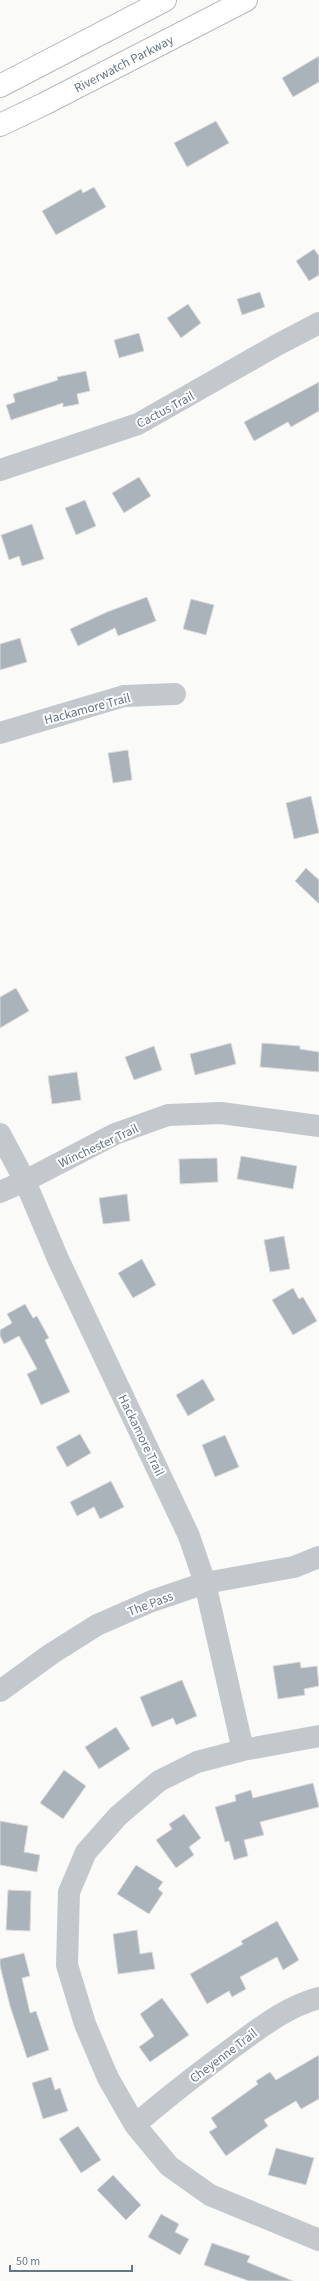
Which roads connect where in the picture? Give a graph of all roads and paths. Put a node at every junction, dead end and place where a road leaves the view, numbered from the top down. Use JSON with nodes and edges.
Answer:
{"nodes":[{"id":1,"x":165,"y":0,"type":"edge"},
{"id":2,"x":246,"y":0,"type":"edge"},
{"id":3,"x":0,"y":86,"type":"edge"},
{"id":4,"x":0,"y":124,"type":"edge"},
{"id":5,"x":319,"y":323,"type":"edge"},
{"id":6,"x":0,"y":470,"type":"edge"},
{"id":7,"x":175,"y":694,"type":"dead end"},
{"id":8,"x":0,"y":733,"type":"edge"},
{"id":9,"x":319,"y":1126,"type":"edge"},
{"id":10,"x":0,"y":1134,"type":"edge"},
{"id":11,"x":25,"y":1181,"type":"junction"},
{"id":12,"x":0,"y":1192,"type":"edge"},
{"id":13,"x":319,"y":1557,"type":"edge"},
{"id":14,"x":205,"y":1583,"type":"junction"},
{"id":15,"x":0,"y":1691,"type":"edge"},
{"id":16,"x":319,"y":1736,"type":"edge"},
{"id":17,"x":243,"y":1750,"type":"junction"},
{"id":18,"x":319,"y":1998,"type":"edge"},
{"id":19,"x":135,"y":2125,"type":"junction"},
{"id":20,"x":319,"y":2240,"type":"edge"}],
"edges":[{"from":1,"to":3,"type":"main road"},
{"from":2,"to":4,"type":"main road","name":"Riverwatch Parkway"},
{"from":5,"to":6,"type":"street","name":"Cactus Trail"},
{"from":7,"to":8,"type":"street","name":"Hackamore Trail"},
{"from":9,"to":11,"type":"street","name":"Winchester Trail"},
{"from":10,"to":11,"type":"street","name":"Hackamore Trail"},
{"from":11,"to":12,"type":"street","name":"Winchester Trail"},
{"from":11,"to":14,"type":"street","name":"Hackamore Trail"},
{"from":13,"to":14,"type":"street","name":"The Pass"},
{"from":14,"to":15,"type":"street","name":"The Pass"},
{"from":14,"to":17,"type":"street","name":"Hackamore Trail"},
{"from":16,"to":17,"type":"street"},
{"from":17,"to":19,"type":"street"},
{"from":18,"to":19,"type":"street","name":"Cheyenne Trail"},
{"from":19,"to":20,"type":"street"}]}
